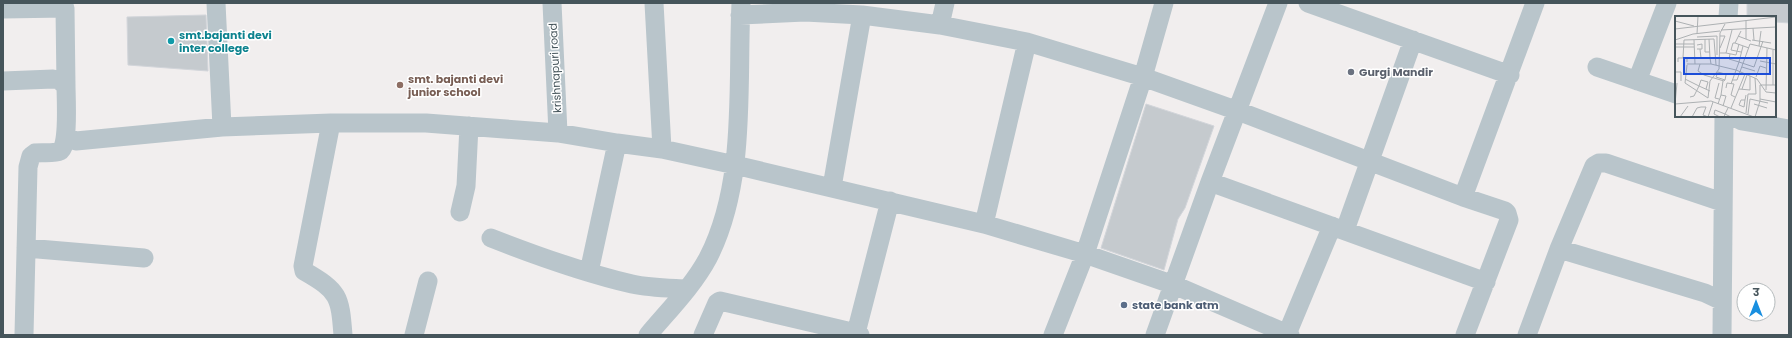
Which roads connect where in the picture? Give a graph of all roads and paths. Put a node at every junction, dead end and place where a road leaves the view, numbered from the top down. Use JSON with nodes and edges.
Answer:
{"nodes":[{"id":1,"x":216,"y":3,"type":"edge"},
{"id":2,"x":552,"y":3,"type":"edge"},
{"id":3,"x":654,"y":3,"type":"edge"},
{"id":4,"x":945,"y":3,"type":"edge"},
{"id":5,"x":1164,"y":3,"type":"edge"},
{"id":6,"x":1278,"y":3,"type":"edge"},
{"id":7,"x":1308,"y":3,"type":"edge"},
{"id":8,"x":1535,"y":3,"type":"edge"},
{"id":9,"x":1667,"y":3,"type":"edge"},
{"id":10,"x":1729,"y":3,"type":"edge"},
{"id":11,"x":65,"y":6,"type":"edge"},
{"id":12,"x":3,"y":9,"type":"edge"},
{"id":13,"x":740,"y":9,"type":"edge"},
{"id":14,"x":862,"y":16,"type":"junction"},
{"id":15,"x":1728,"y":16,"type":"edge"},
{"id":16,"x":940,"y":25,"type":"junction"},
{"id":17,"x":1413,"y":40,"type":"junction"},
{"id":18,"x":1027,"y":42,"type":"junction"},
{"id":19,"x":1597,"y":67,"type":"dead end"},
{"id":20,"x":1510,"y":75,"type":"junction"},
{"id":21,"x":1143,"y":77,"type":"junction"},
{"id":22,"x":3,"y":81,"type":"edge"},
{"id":23,"x":1637,"y":81,"type":"junction"},
{"id":24,"x":66,"y":86,"type":"junction"},
{"id":25,"x":1675,"y":94,"type":"edge"},
{"id":26,"x":1238,"y":111,"type":"junction"},
{"id":27,"x":1724,"y":117,"type":"edge"},
{"id":28,"x":1734,"y":117,"type":"edge"},
{"id":29,"x":331,"y":123,"type":"junction"},
{"id":30,"x":468,"y":126,"type":"junction"},
{"id":31,"x":222,"y":127,"type":"junction"},
{"id":32,"x":1789,"y":129,"type":"edge"},
{"id":33,"x":558,"y":133,"type":"junction"},
{"id":34,"x":67,"y":136,"type":"junction"},
{"id":35,"x":616,"y":143,"type":"junction"},
{"id":36,"x":662,"y":149,"type":"junction"},
{"id":37,"x":1369,"y":161,"type":"junction"},
{"id":38,"x":735,"y":165,"type":"junction"},
{"id":39,"x":1210,"y":182,"type":"junction"},
{"id":40,"x":832,"y":187,"type":"junction"},
{"id":41,"x":1463,"y":197,"type":"junction"},
{"id":42,"x":890,"y":201,"type":"junction"},
{"id":43,"x":1722,"y":202,"type":"junction"},
{"id":44,"x":460,"y":212,"type":"dead end"},
{"id":45,"x":984,"y":224,"type":"junction"},
{"id":46,"x":1338,"y":228,"type":"junction"},
{"id":47,"x":491,"y":238,"type":"dead end"},
{"id":48,"x":26,"y":248,"type":"junction"},
{"id":49,"x":1559,"y":249,"type":"junction"},
{"id":50,"x":1085,"y":254,"type":"junction"},
{"id":51,"x":144,"y":258,"type":"dead end"},
{"id":52,"x":589,"y":272,"type":"junction"},
{"id":53,"x":428,"y":282,"type":"dead end"},
{"id":54,"x":1486,"y":282,"type":"junction"},
{"id":55,"x":1174,"y":285,"type":"junction"},
{"id":56,"x":687,"y":289,"type":"junction"},
{"id":57,"x":1722,"y":301,"type":"junction"},
{"id":58,"x":1282,"y":333,"type":"edge"},
{"id":59,"x":858,"y":334,"type":"edge"},
{"id":60,"x":24,"y":335,"type":"edge"},
{"id":61,"x":343,"y":335,"type":"edge"},
{"id":62,"x":414,"y":335,"type":"edge"},
{"id":63,"x":648,"y":335,"type":"edge"},
{"id":64,"x":702,"y":335,"type":"edge"},
{"id":65,"x":1053,"y":335,"type":"edge"},
{"id":66,"x":1155,"y":335,"type":"edge"},
{"id":67,"x":1465,"y":335,"type":"edge"},
{"id":68,"x":1529,"y":335,"type":"edge"},
{"id":69,"x":1722,"y":335,"type":"edge"}],
"edges":[{"from":1,"to":31,"type":"street"},
{"from":2,"to":33,"type":"street","name":"krishnapuri road"},
{"from":3,"to":36,"type":"street"},
{"from":4,"to":16,"type":"street"},
{"from":5,"to":21,"type":"street"},
{"from":6,"to":26,"type":"street"},
{"from":7,"to":17,"type":"street"},
{"from":8,"to":20,"type":"street"},
{"from":9,"to":23,"type":"street"},
{"from":10,"to":15,"type":"street"},
{"from":11,"to":12,"type":"street"},
{"from":11,"to":24,"type":"street"},
{"from":13,"to":14,"type":"street"},
{"from":13,"to":38,"type":"street"},
{"from":14,"to":16,"type":"street"},
{"from":14,"to":40,"type":"street"},
{"from":16,"to":18,"type":"street"},
{"from":17,"to":20,"type":"street"},
{"from":17,"to":37,"type":"street"},
{"from":18,"to":21,"type":"street"},
{"from":18,"to":45,"type":"street"},
{"from":19,"to":23,"type":"street"},
{"from":20,"to":41,"type":"street"},
{"from":21,"to":26,"type":"street"},
{"from":21,"to":50,"type":"street"},
{"from":22,"to":24,"type":"street"},
{"from":23,"to":25,"type":"street"},
{"from":24,"to":34,"type":"street"},
{"from":26,"to":37,"type":"street"},
{"from":26,"to":39,"type":"street"},
{"from":27,"to":43,"type":"street"},
{"from":28,"to":32,"type":"street"},
{"from":29,"to":30,"type":"street"},
{"from":29,"to":31,"type":"street"},
{"from":29,"to":61,"type":"street"},
{"from":30,"to":33,"type":"street"},
{"from":30,"to":44,"type":"street"},
{"from":31,"to":34,"type":"street"},
{"from":33,"to":35,"type":"street"},
{"from":34,"to":48,"type":"street"},
{"from":35,"to":36,"type":"street"},
{"from":35,"to":52,"type":"street"},
{"from":36,"to":38,"type":"street"},
{"from":37,"to":41,"type":"street"},
{"from":37,"to":46,"type":"street"},
{"from":38,"to":40,"type":"street"},
{"from":38,"to":56,"type":"street"},
{"from":39,"to":46,"type":"street"},
{"from":39,"to":55,"type":"street"},
{"from":40,"to":42,"type":"street"},
{"from":41,"to":54,"type":"street"},
{"from":42,"to":45,"type":"street"},
{"from":42,"to":59,"type":"street"},
{"from":43,"to":49,"type":"street"},
{"from":43,"to":57,"type":"street"},
{"from":45,"to":50,"type":"street"},
{"from":46,"to":54,"type":"street"},
{"from":46,"to":58,"type":"street"},
{"from":47,"to":52,"type":"street"},
{"from":48,"to":51,"type":"street"},
{"from":48,"to":60,"type":"street"},
{"from":49,"to":57,"type":"street"},
{"from":49,"to":68,"type":"street"},
{"from":50,"to":55,"type":"street"},
{"from":50,"to":65,"type":"street"},
{"from":52,"to":56,"type":"street"},
{"from":53,"to":62,"type":"street"},
{"from":54,"to":67,"type":"street"},
{"from":55,"to":58,"type":"street"},
{"from":55,"to":66,"type":"street"},
{"from":56,"to":63,"type":"street"},
{"from":57,"to":69,"type":"street"},
{"from":59,"to":64,"type":"street"}]}
